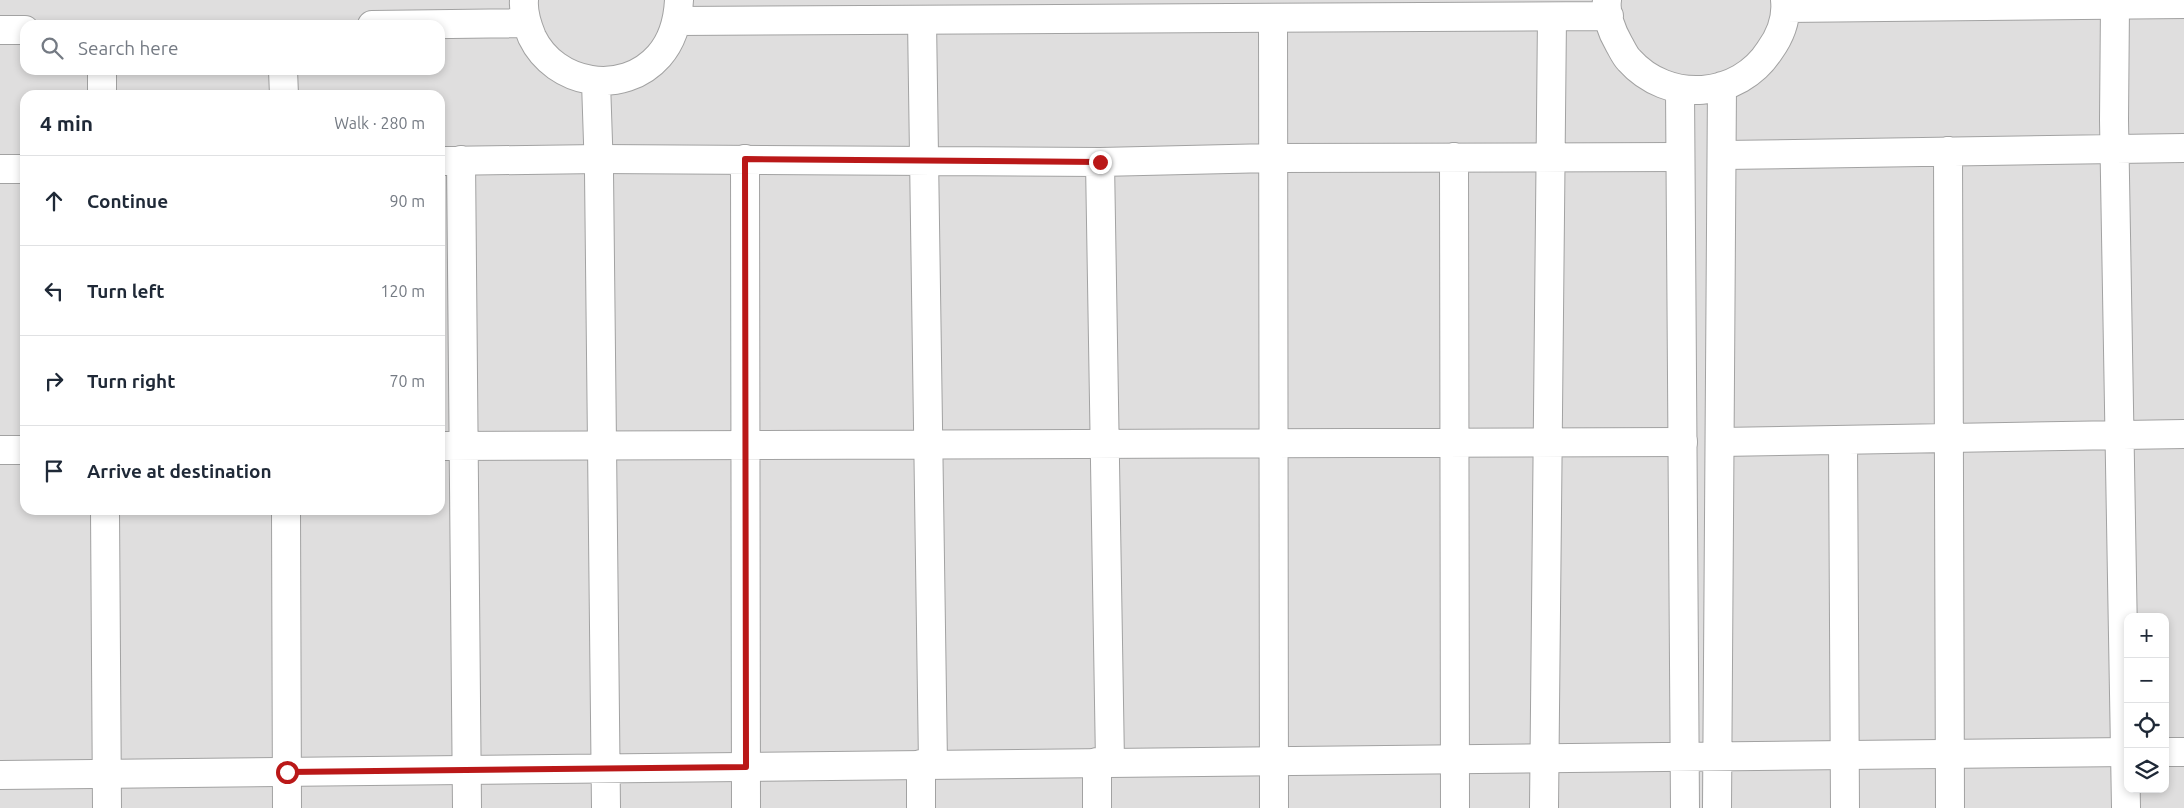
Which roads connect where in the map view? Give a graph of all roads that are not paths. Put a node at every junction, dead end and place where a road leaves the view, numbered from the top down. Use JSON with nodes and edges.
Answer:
{"nodes":[{"id":1,"x":1786,"y":4,"type":"edge"},
{"id":2,"x":2184,"y":4,"type":"edge"},
{"id":3,"x":2115,"y":5,"type":"junction"},
{"id":4,"x":1608,"y":8,"type":"edge"},
{"id":5,"x":678,"y":10,"type":"edge"},
{"id":6,"x":526,"y":11,"type":"edge"},
{"id":7,"x":1552,"y":17,"type":"junction"},
{"id":8,"x":1273,"y":18,"type":"junction"},
{"id":9,"x":427,"y":20,"type":"edge"},
{"id":10,"x":922,"y":20,"type":"junction"},
{"id":11,"x":0,"y":30,"type":"edge"},
{"id":12,"x":20,"y":30,"type":"edge"},
{"id":13,"x":102,"y":75,"type":"edge"},
{"id":14,"x":283,"y":75,"type":"edge"},
{"id":15,"x":596,"y":82,"type":"junction"},
{"id":16,"x":1722,"y":86,"type":"junction"},
{"id":17,"x":102,"y":90,"type":"edge"},
{"id":18,"x":284,"y":90,"type":"edge"},
{"id":19,"x":1680,"y":90,"type":"junction"},
{"id":20,"x":2184,"y":148,"type":"edge"},
{"id":21,"x":2114,"y":149,"type":"junction"},
{"id":22,"x":1948,"y":151,"type":"junction"},
{"id":23,"x":1723,"y":155,"type":"junction"},
{"id":24,"x":1550,"y":156,"type":"junction"},
{"id":25,"x":1454,"y":157,"type":"junction"},
{"id":26,"x":1273,"y":158,"type":"junction"},
{"id":27,"x":1680,"y":158,"type":"junction"},
{"id":28,"x":599,"y":159,"type":"junction"},
{"id":29,"x":745,"y":159,"type":"junction"},
{"id":30,"x":451,"y":160,"type":"edge"},
{"id":31,"x":924,"y":160,"type":"junction"},
{"id":32,"x":1100,"y":162,"type":"junction"},
{"id":33,"x":0,"y":169,"type":"edge"},
{"id":34,"x":20,"y":169,"type":"edge"},
{"id":35,"x":2184,"y":434,"type":"edge"},
{"id":36,"x":2121,"y":436,"type":"junction"},
{"id":37,"x":1948,"y":439,"type":"junction"},
{"id":38,"x":1843,"y":440,"type":"junction"},
{"id":39,"x":1454,"y":442,"type":"junction"},
{"id":40,"x":1547,"y":442,"type":"junction"},
{"id":41,"x":1683,"y":442,"type":"junction"},
{"id":42,"x":1720,"y":442,"type":"junction"},
{"id":43,"x":1274,"y":443,"type":"junction"},
{"id":44,"x":602,"y":444,"type":"junction"},
{"id":45,"x":745,"y":444,"type":"junction"},
{"id":46,"x":928,"y":444,"type":"junction"},
{"id":47,"x":1104,"y":444,"type":"junction"},
{"id":48,"x":452,"y":446,"type":"edge"},
{"id":49,"x":0,"y":450,"type":"edge"},
{"id":50,"x":20,"y":450,"type":"edge"},
{"id":51,"x":105,"y":515,"type":"edge"},
{"id":52,"x":286,"y":515,"type":"edge"},
{"id":53,"x":2126,"y":748,"type":"edge"},
{"id":54,"x":1717,"y":752,"type":"junction"},
{"id":55,"x":1845,"y":752,"type":"junction"},
{"id":56,"x":1950,"y":752,"type":"junction"},
{"id":57,"x":2124,"y":752,"type":"edge"},
{"id":58,"x":2169,"y":752,"type":"edge"},
{"id":59,"x":2184,"y":752,"type":"edge"},
{"id":60,"x":1685,"y":753,"type":"junction"},
{"id":61,"x":1544,"y":755,"type":"junction"},
{"id":62,"x":1455,"y":757,"type":"junction"},
{"id":63,"x":1274,"y":760,"type":"junction"},
{"id":64,"x":1103,"y":762,"type":"junction"},
{"id":65,"x":927,"y":764,"type":"junction"},
{"id":66,"x":746,"y":767,"type":"junction"},
{"id":67,"x":606,"y":769,"type":"junction"},
{"id":68,"x":467,"y":770,"type":"junction"},
{"id":69,"x":287,"y":772,"type":"junction"},
{"id":70,"x":106,"y":774,"type":"junction"},
{"id":71,"x":0,"y":775,"type":"edge"},
{"id":72,"x":2126,"y":793,"type":"edge"},
{"id":73,"x":107,"y":808,"type":"edge"},
{"id":74,"x":287,"y":808,"type":"edge"},
{"id":75,"x":467,"y":808,"type":"edge"},
{"id":76,"x":606,"y":808,"type":"edge"},
{"id":77,"x":746,"y":808,"type":"edge"},
{"id":78,"x":921,"y":808,"type":"edge"},
{"id":79,"x":1097,"y":808,"type":"edge"},
{"id":80,"x":1274,"y":808,"type":"edge"},
{"id":81,"x":1455,"y":808,"type":"edge"},
{"id":82,"x":1544,"y":808,"type":"edge"},
{"id":83,"x":1685,"y":808,"type":"edge"},
{"id":84,"x":1717,"y":808,"type":"edge"},
{"id":85,"x":1845,"y":808,"type":"edge"},
{"id":86,"x":1950,"y":808,"type":"edge"},
{"id":87,"x":2126,"y":808,"type":"edge"}],
"edges":[{"from":1,"to":3,"type":"street"},
{"from":1,"to":16,"type":"street"},
{"from":2,"to":3,"type":"street"},
{"from":3,"to":21,"type":"street"},
{"from":4,"to":7,"type":"street"},
{"from":4,"to":19,"type":"street"},
{"from":5,"to":10,"type":"street"},
{"from":5,"to":15,"type":"street"},
{"from":6,"to":9,"type":"street"},
{"from":6,"to":15,"type":"street"},
{"from":7,"to":8,"type":"street"},
{"from":7,"to":24,"type":"street"},
{"from":8,"to":10,"type":"street"},
{"from":8,"to":26,"type":"street"},
{"from":10,"to":31,"type":"street"},
{"from":11,"to":12,"type":"street"},
{"from":13,"to":17,"type":"street"},
{"from":14,"to":18,"type":"street"},
{"from":15,"to":28,"type":"street"},
{"from":16,"to":19,"type":"street"},
{"from":16,"to":23,"type":"street"},
{"from":19,"to":27,"type":"street"},
{"from":20,"to":21,"type":"street"},
{"from":21,"to":22,"type":"street"},
{"from":21,"to":36,"type":"street"},
{"from":22,"to":23,"type":"street"},
{"from":22,"to":37,"type":"street"},
{"from":23,"to":42,"type":"street"},
{"from":24,"to":25,"type":"street"},
{"from":24,"to":27,"type":"street"},
{"from":24,"to":40,"type":"street"},
{"from":25,"to":26,"type":"street"},
{"from":25,"to":39,"type":"street"},
{"from":26,"to":32,"type":"street"},
{"from":26,"to":43,"type":"street"},
{"from":27,"to":41,"type":"street"},
{"from":28,"to":29,"type":"street"},
{"from":28,"to":30,"type":"street"},
{"from":28,"to":44,"type":"street"},
{"from":29,"to":31,"type":"street"},
{"from":29,"to":45,"type":"street"},
{"from":30,"to":48,"type":"street"},
{"from":31,"to":32,"type":"street"},
{"from":31,"to":46,"type":"street"},
{"from":32,"to":47,"type":"street"},
{"from":33,"to":34,"type":"street"},
{"from":35,"to":36,"type":"street"},
{"from":36,"to":37,"type":"street"},
{"from":36,"to":53,"type":"street"},
{"from":37,"to":38,"type":"street"},
{"from":37,"to":56,"type":"street"},
{"from":38,"to":42,"type":"street"},
{"from":38,"to":55,"type":"street"},
{"from":39,"to":40,"type":"street"},
{"from":39,"to":43,"type":"street"},
{"from":39,"to":62,"type":"street"},
{"from":40,"to":41,"type":"street"},
{"from":40,"to":61,"type":"street"},
{"from":41,"to":60,"type":"street"},
{"from":42,"to":54,"type":"street"},
{"from":43,"to":47,"type":"street"},
{"from":43,"to":63,"type":"street"},
{"from":44,"to":45,"type":"street"},
{"from":44,"to":48,"type":"street"},
{"from":44,"to":67,"type":"street"},
{"from":45,"to":46,"type":"street"},
{"from":45,"to":66,"type":"street"},
{"from":46,"to":47,"type":"street"},
{"from":46,"to":65,"type":"street"},
{"from":47,"to":64,"type":"street"},
{"from":48,"to":68,"type":"street"},
{"from":49,"to":50,"type":"street"},
{"from":51,"to":70,"type":"street"},
{"from":52,"to":69,"type":"street"},
{"from":54,"to":55,"type":"street"},
{"from":54,"to":60,"type":"street"},
{"from":54,"to":84,"type":"street"},
{"from":55,"to":56,"type":"street"},
{"from":55,"to":85,"type":"street"},
{"from":56,"to":57,"type":"street"},
{"from":56,"to":86,"type":"street"},
{"from":58,"to":59,"type":"street"},
{"from":60,"to":61,"type":"street"},
{"from":60,"to":83,"type":"street"},
{"from":61,"to":62,"type":"street"},
{"from":61,"to":82,"type":"street"},
{"from":62,"to":63,"type":"street"},
{"from":62,"to":81,"type":"street"},
{"from":63,"to":64,"type":"street"},
{"from":63,"to":80,"type":"street"},
{"from":64,"to":65,"type":"street"},
{"from":64,"to":79,"type":"street"},
{"from":65,"to":66,"type":"street"},
{"from":65,"to":78,"type":"street"},
{"from":66,"to":67,"type":"street"},
{"from":66,"to":77,"type":"street"},
{"from":67,"to":68,"type":"street"},
{"from":67,"to":76,"type":"street"},
{"from":68,"to":69,"type":"street"},
{"from":68,"to":75,"type":"street"},
{"from":69,"to":70,"type":"street"},
{"from":69,"to":74,"type":"street"},
{"from":70,"to":71,"type":"street"},
{"from":70,"to":73,"type":"street"},
{"from":72,"to":87,"type":"street"}]}
